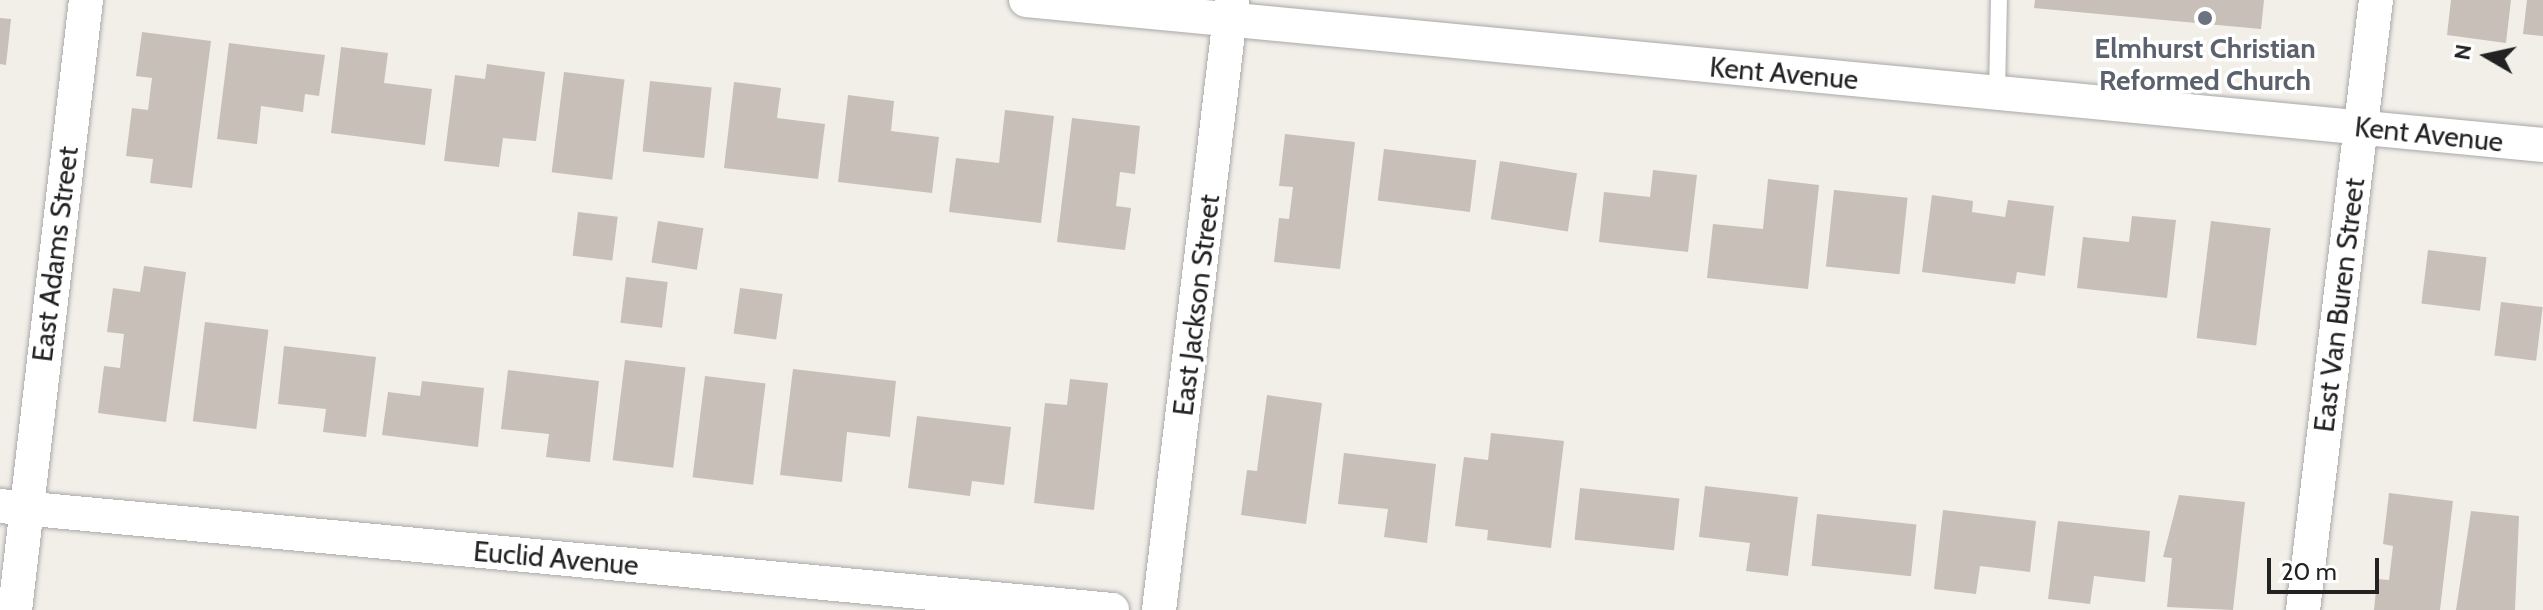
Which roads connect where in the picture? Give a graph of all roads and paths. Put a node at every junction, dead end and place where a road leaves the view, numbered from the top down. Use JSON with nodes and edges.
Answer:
{"nodes":[{"id":1,"x":86,"y":0,"type":"edge"},
{"id":2,"x":1026,"y":0,"type":"edge"},
{"id":3,"x":1999,"y":0,"type":"edge"},
{"id":4,"x":2376,"y":0,"type":"edge"},
{"id":5,"x":1231,"y":10,"type":"edge"},
{"id":6,"x":1997,"y":93,"type":"junction"},
{"id":7,"x":2360,"y":128,"type":"junction"},
{"id":8,"x":2543,"y":145,"type":"edge"},
{"id":9,"x":13,"y":507,"type":"edge"},
{"id":10,"x":15,"y":610,"type":"edge"},
{"id":11,"x":1112,"y":610,"type":"edge"},
{"id":12,"x":1159,"y":610,"type":"edge"},
{"id":13,"x":2303,"y":610,"type":"edge"}],
"edges":[{"from":1,"to":9,"type":"street","name":"East Adams Street"},
{"from":2,"to":5,"type":"street","name":"Kent Avenue"},
{"from":3,"to":6,"type":"lane"},
{"from":4,"to":7,"type":"street","name":"East Van Buren Street"},
{"from":5,"to":6,"type":"street","name":"Kent Avenue"},
{"from":5,"to":12,"type":"street","name":"East Jackson Street"},
{"from":6,"to":7,"type":"street","name":"Kent Avenue"},
{"from":7,"to":8,"type":"street","name":"Kent Avenue"},
{"from":7,"to":13,"type":"street","name":"East Van Buren Street"},
{"from":9,"to":10,"type":"street","name":"East Adams Street"},
{"from":9,"to":11,"type":"street","name":"Euclid Avenue"}]}
